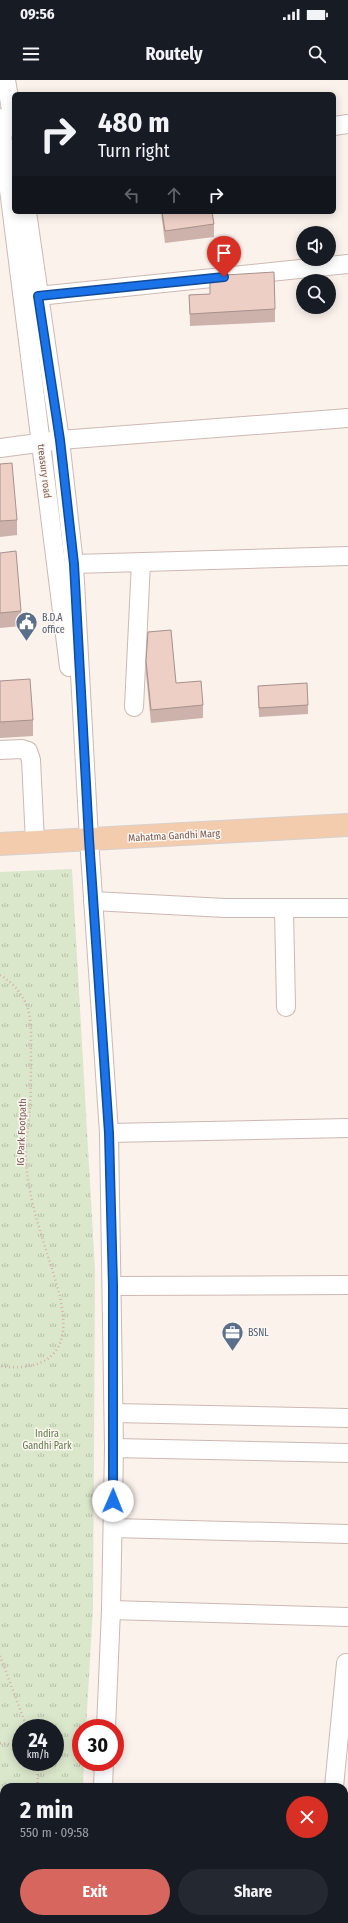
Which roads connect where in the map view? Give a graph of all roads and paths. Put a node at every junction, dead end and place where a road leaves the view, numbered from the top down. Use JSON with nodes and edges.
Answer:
{"nodes":[{"id":1,"x":4,"y":83,"type":"edge"},
{"id":2,"x":0,"y":118,"type":"edge"},
{"id":3,"x":12,"y":119,"type":"edge"},
{"id":4,"x":348,"y":124,"type":"edge"},
{"id":5,"x":336,"y":126,"type":"edge"},
{"id":6,"x":12,"y":213,"type":"edge"},
{"id":7,"x":12,"y":214,"type":"edge"},
{"id":8,"x":27,"y":214,"type":"edge"},
{"id":9,"x":348,"y":264,"type":"edge"},
{"id":10,"x":38,"y":296,"type":"junction"},
{"id":11,"x":348,"y":418,"type":"edge"},
{"id":12,"x":60,"y":440,"type":"junction"},
{"id":13,"x":41,"y":443,"type":"junction"},
{"id":14,"x":0,"y":448,"type":"edge"},
{"id":15,"x":348,"y":556,"type":"edge"},
{"id":16,"x":141,"y":562,"type":"junction"},
{"id":17,"x":74,"y":564,"type":"junction"},
{"id":18,"x":134,"y":707,"type":"dead end"},
{"id":19,"x":0,"y":750,"type":"edge"},
{"id":20,"x":348,"y":825,"type":"edge"},
{"id":21,"x":89,"y":832,"type":"junction"},
{"id":22,"x":35,"y":842,"type":"junction"},
{"id":23,"x":0,"y":844,"type":"edge"},
{"id":24,"x":93,"y":901,"type":"junction"},
{"id":25,"x":284,"y":908,"type":"junction"},
{"id":26,"x":348,"y":908,"type":"edge"},
{"id":27,"x":0,"y":975,"type":"edge"},
{"id":28,"x":286,"y":1007,"type":"dead end"},
{"id":29,"x":348,"y":1128,"type":"edge"},
{"id":30,"x":109,"y":1133,"type":"junction"},
{"id":31,"x":348,"y":1285,"type":"edge"},
{"id":32,"x":113,"y":1286,"type":"junction"},
{"id":33,"x":0,"y":1366,"type":"edge"},
{"id":34,"x":114,"y":1412,"type":"junction"},
{"id":35,"x":348,"y":1418,"type":"edge"},
{"id":36,"x":114,"y":1448,"type":"junction"},
{"id":37,"x":348,"y":1453,"type":"edge"},
{"id":38,"x":113,"y":1528,"type":"junction"},
{"id":39,"x":348,"y":1534,"type":"edge"},
{"id":40,"x":111,"y":1610,"type":"junction"},
{"id":41,"x":348,"y":1617,"type":"edge"},
{"id":42,"x":0,"y":1656,"type":"edge"},
{"id":43,"x":346,"y":1663,"type":"dead end"},
{"id":44,"x":24,"y":1719,"type":"edge"},
{"id":45,"x":106,"y":1719,"type":"edge"},
{"id":46,"x":0,"y":1743,"type":"edge"},
{"id":47,"x":12,"y":1745,"type":"edge"},
{"id":48,"x":37,"y":1771,"type":"edge"},
{"id":49,"x":104,"y":1771,"type":"edge"},
{"id":50,"x":38,"y":1783,"type":"edge"},
{"id":51,"x":103,"y":1783,"type":"edge"},
{"id":52,"x":334,"y":1783,"type":"edge"}],
"edges":[{"from":1,"to":3,"type":"street"},
{"from":2,"to":6,"type":"street","name":"treasury road"},
{"from":4,"to":5,"type":"street"},
{"from":7,"to":13,"type":"street","name":"treasury road"},
{"from":8,"to":10,"type":"street"},
{"from":9,"to":10,"type":"street"},
{"from":10,"to":12,"type":"street"},
{"from":11,"to":12,"type":"street"},
{"from":12,"to":13,"type":"street"},
{"from":12,"to":17,"type":"street"},
{"from":13,"to":14,"type":"street"},
{"from":13,"to":21,"type":"street","name":"treasury road"},
{"from":15,"to":16,"type":"street"},
{"from":16,"to":17,"type":"street"},
{"from":16,"to":18,"type":"street"},
{"from":17,"to":21,"type":"street"},
{"from":19,"to":22,"type":"street"},
{"from":20,"to":21,"type":"main road","name":"Mahatma Gandhi Marg"},
{"from":21,"to":22,"type":"main road","name":"Mahatma Gandhi Marg"},
{"from":21,"to":24,"type":"street"},
{"from":22,"to":23,"type":"main road","name":"Mahatma Gandhi Marg"},
{"from":24,"to":25,"type":"street"},
{"from":24,"to":30,"type":"street"},
{"from":25,"to":26,"type":"street"},
{"from":25,"to":28,"type":"street"},
{"from":27,"to":33,"type":"path","name":"IG Park Footpath"},
{"from":29,"to":30,"type":"street"},
{"from":30,"to":32,"type":"street"},
{"from":31,"to":32,"type":"street"},
{"from":32,"to":34,"type":"street"},
{"from":34,"to":35,"type":"street"},
{"from":34,"to":36,"type":"street"},
{"from":36,"to":37,"type":"street"},
{"from":36,"to":38,"type":"street"},
{"from":38,"to":39,"type":"street"},
{"from":38,"to":40,"type":"street"},
{"from":40,"to":41,"type":"street"},
{"from":40,"to":45,"type":"street"},
{"from":42,"to":44,"type":"path"},
{"from":43,"to":52,"type":"street"},
{"from":46,"to":47,"type":"path"},
{"from":48,"to":50,"type":"path"},
{"from":49,"to":51,"type":"street"}]}
